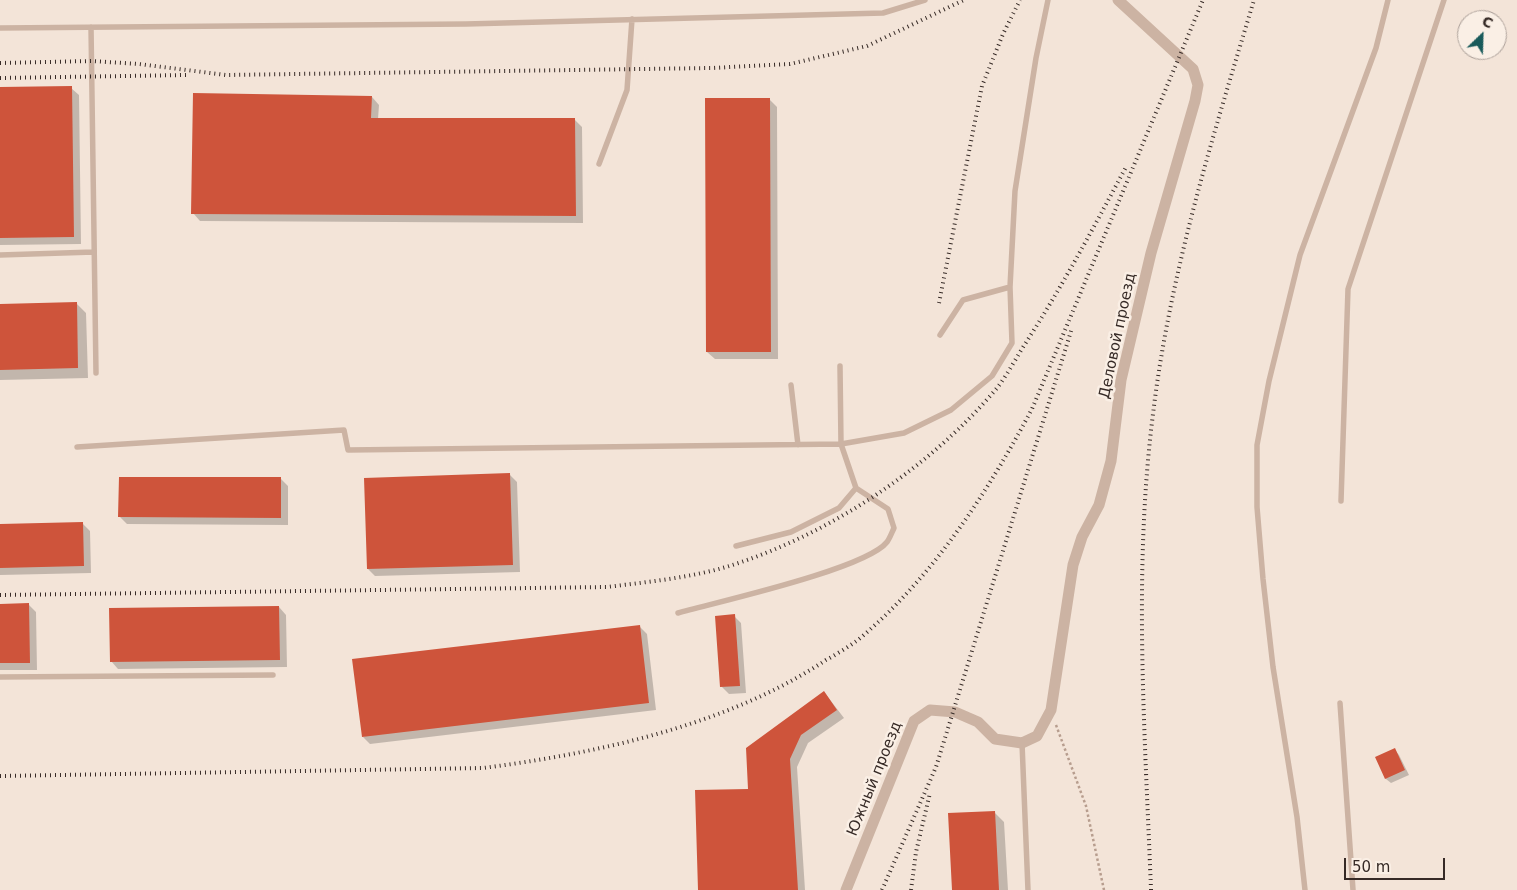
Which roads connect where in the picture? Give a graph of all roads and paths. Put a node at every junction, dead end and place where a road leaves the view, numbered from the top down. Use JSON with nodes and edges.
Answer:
{"nodes":[{"id":1,"x":926,"y":0,"type":"edge"},
{"id":2,"x":1048,"y":0,"type":"edge"},
{"id":3,"x":1118,"y":0,"type":"edge"},
{"id":4,"x":1388,"y":0,"type":"edge"},
{"id":5,"x":1444,"y":0,"type":"edge"},
{"id":6,"x":632,"y":19,"type":"junction"},
{"id":7,"x":91,"y":27,"type":"junction"},
{"id":8,"x":0,"y":28,"type":"edge"},
{"id":9,"x":599,"y":164,"type":"dead end"},
{"id":10,"x":94,"y":252,"type":"junction"},
{"id":11,"x":0,"y":255,"type":"edge"},
{"id":12,"x":1010,"y":286,"type":"junction"},
{"id":13,"x":940,"y":335,"type":"dead end"},
{"id":14,"x":840,"y":366,"type":"dead end"},
{"id":15,"x":96,"y":373,"type":"dead end"},
{"id":16,"x":791,"y":385,"type":"dead end"},
{"id":17,"x":841,"y":444,"type":"junction"},
{"id":18,"x":798,"y":445,"type":"junction"},
{"id":19,"x":77,"y":447,"type":"dead end"},
{"id":20,"x":856,"y":488,"type":"junction"},
{"id":21,"x":1342,"y":501,"type":"dead end"},
{"id":22,"x":736,"y":546,"type":"dead end"},
{"id":23,"x":678,"y":613,"type":"dead end"},
{"id":24,"x":273,"y":675,"type":"dead end"},
{"id":25,"x":0,"y":677,"type":"edge"},
{"id":26,"x":1340,"y":703,"type":"dead end"},
{"id":27,"x":1051,"y":710,"type":"junction"},
{"id":28,"x":1022,"y":743,"type":"junction"},
{"id":29,"x":846,"y":890,"type":"edge"},
{"id":30,"x":1028,"y":890,"type":"edge"},
{"id":31,"x":1104,"y":890,"type":"edge"},
{"id":32,"x":1305,"y":890,"type":"edge"},
{"id":33,"x":1353,"y":890,"type":"edge"}],
"edges":[{"from":1,"to":6,"type":"lane"},
{"from":2,"to":12,"type":"lane"},
{"from":3,"to":27,"type":"street","name":"Деловой проезд"},
{"from":4,"to":32,"type":"lane"},
{"from":5,"to":21,"type":"lane"},
{"from":6,"to":7,"type":"lane"},
{"from":6,"to":9,"type":"lane"},
{"from":7,"to":8,"type":"lane"},
{"from":7,"to":10,"type":"lane"},
{"from":10,"to":11,"type":"lane"},
{"from":10,"to":15,"type":"lane"},
{"from":12,"to":13,"type":"lane"},
{"from":12,"to":17,"type":"lane"},
{"from":14,"to":17,"type":"lane"},
{"from":16,"to":18,"type":"lane"},
{"from":17,"to":18,"type":"lane"},
{"from":17,"to":20,"type":"lane"},
{"from":18,"to":19,"type":"lane"},
{"from":20,"to":22,"type":"lane"},
{"from":20,"to":23,"type":"lane"},
{"from":24,"to":25,"type":"lane"},
{"from":26,"to":33,"type":"lane"},
{"from":27,"to":28,"type":"street"},
{"from":27,"to":31,"type":"path"},
{"from":28,"to":29,"type":"street","name":"Южный проезд"},
{"from":28,"to":30,"type":"lane"}]}
